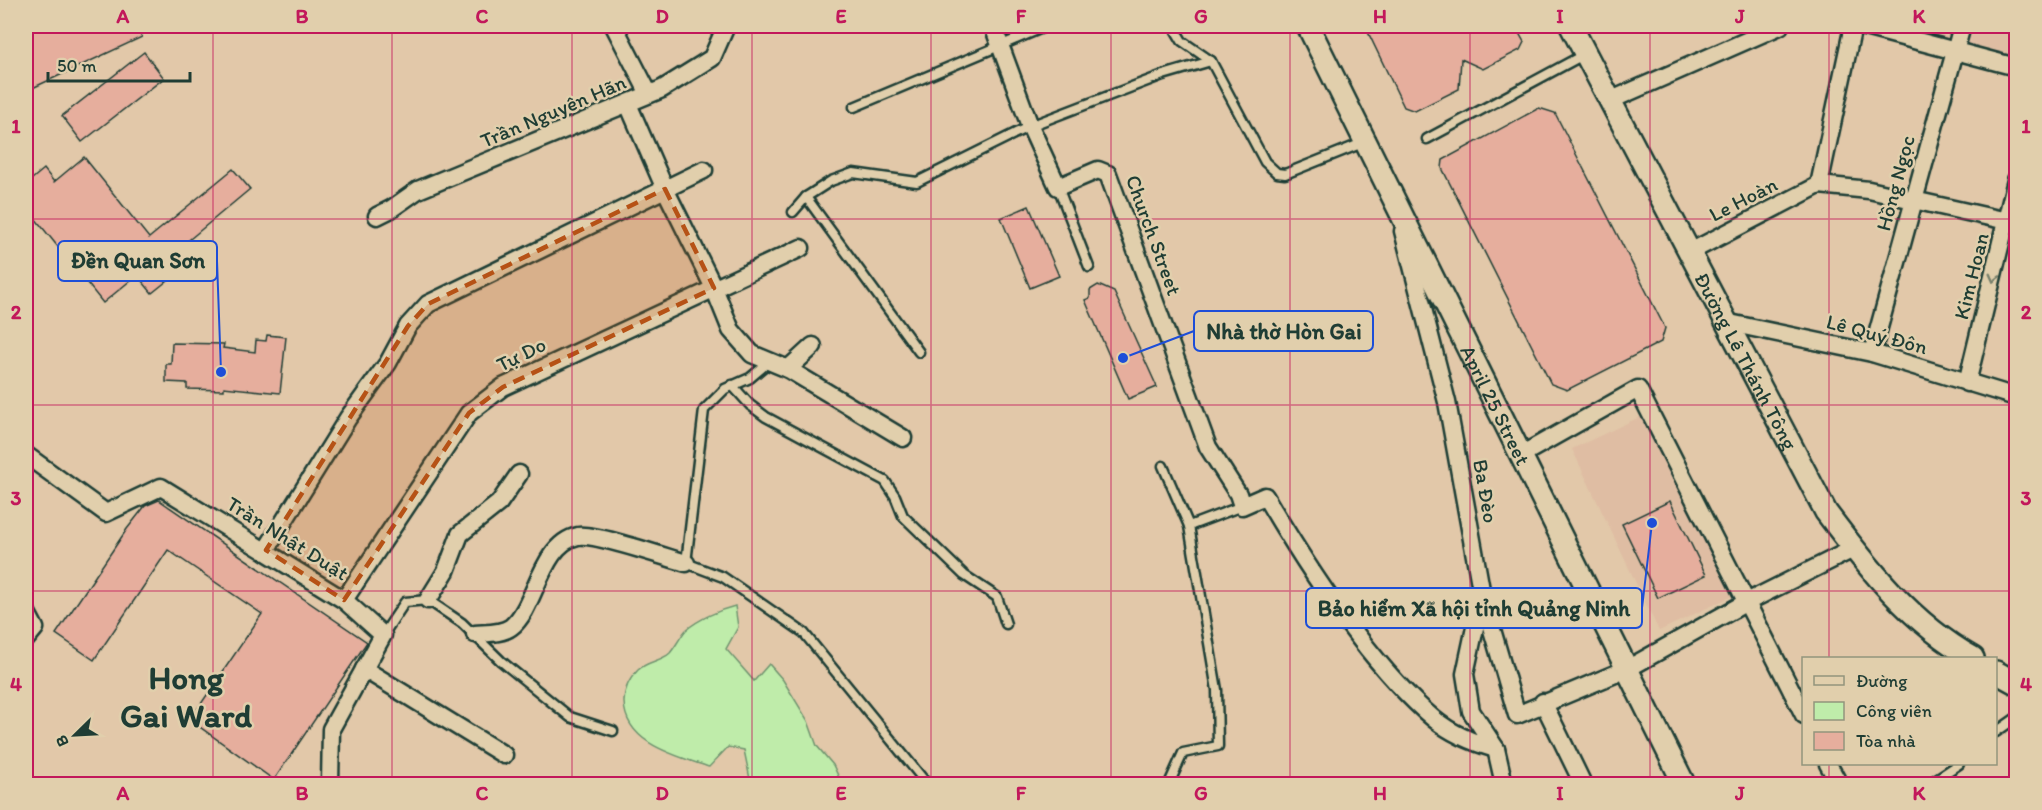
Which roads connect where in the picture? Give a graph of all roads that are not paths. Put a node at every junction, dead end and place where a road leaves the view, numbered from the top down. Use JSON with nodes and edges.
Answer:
{"nodes":[{"id":1,"x":614,"y":26,"type":"edge"},
{"id":2,"x":726,"y":26,"type":"edge"},
{"id":3,"x":993,"y":26,"type":"edge"},
{"id":4,"x":1047,"y":26,"type":"edge"},
{"id":5,"x":1173,"y":26,"type":"edge"},
{"id":6,"x":1308,"y":26,"type":"edge"},
{"id":7,"x":1571,"y":26,"type":"edge"},
{"id":8,"x":1780,"y":26,"type":"edge"},
{"id":9,"x":1853,"y":26,"type":"edge"},
{"id":10,"x":1861,"y":26,"type":"edge"},
{"id":11,"x":1962,"y":26,"type":"edge"},
{"id":12,"x":1000,"y":44,"type":"junction"},
{"id":13,"x":1955,"y":50,"type":"junction"},
{"id":14,"x":1585,"y":54,"type":"junction"},
{"id":15,"x":1211,"y":61,"type":"junction"},
{"id":16,"x":2016,"y":67,"type":"edge"},
{"id":17,"x":649,"y":94,"type":"junction"},
{"id":18,"x":1609,"y":101,"type":"junction"},
{"id":19,"x":628,"y":104,"type":"junction"},
{"id":20,"x":854,"y":107,"type":"dead end"},
{"id":21,"x":1030,"y":126,"type":"junction"},
{"id":22,"x":1427,"y":140,"type":"dead end"},
{"id":23,"x":1365,"y":142,"type":"junction"},
{"id":24,"x":704,"y":170,"type":"dead end"},
{"id":25,"x":2016,"y":180,"type":"edge"},
{"id":26,"x":1819,"y":185,"type":"junction"},
{"id":27,"x":1058,"y":187,"type":"junction"},
{"id":28,"x":665,"y":189,"type":"junction"},
{"id":29,"x":806,"y":197,"type":"junction"},
{"id":30,"x":1914,"y":199,"type":"junction"},
{"id":31,"x":1395,"y":202,"type":"junction"},
{"id":32,"x":793,"y":212,"type":"dead end"},
{"id":33,"x":377,"y":216,"type":"dead end"},
{"id":34,"x":2012,"y":222,"type":"edge"},
{"id":35,"x":801,"y":248,"type":"dead end"},
{"id":36,"x":1688,"y":253,"type":"junction"},
{"id":37,"x":1089,"y":267,"type":"dead end"},
{"id":38,"x":714,"y":288,"type":"junction"},
{"id":39,"x":1725,"y":322,"type":"junction"},
{"id":40,"x":813,"y":346,"type":"dead end"},
{"id":41,"x":919,"y":352,"type":"dead end"},
{"id":42,"x":1872,"y":353,"type":"junction"},
{"id":43,"x":765,"y":360,"type":"junction"},
{"id":44,"x":788,"y":369,"type":"junction"},
{"id":45,"x":1967,"y":383,"type":"junction"},
{"id":46,"x":732,"y":385,"type":"junction"},
{"id":47,"x":2016,"y":398,"type":"edge"},
{"id":48,"x":903,"y":438,"type":"dead end"},
{"id":49,"x":26,"y":455,"type":"edge"},
{"id":50,"x":1521,"y":455,"type":"junction"},
{"id":51,"x":1163,"y":466,"type":"dead end"},
{"id":52,"x":519,"y":474,"type":"dead end"},
{"id":53,"x":1242,"y":506,"type":"junction"},
{"id":54,"x":1189,"y":526,"type":"junction"},
{"id":55,"x":1853,"y":549,"type":"junction"},
{"id":56,"x":266,"y":550,"type":"junction"},
{"id":57,"x":686,"y":563,"type":"junction"},
{"id":58,"x":1482,"y":595,"type":"junction"},
{"id":59,"x":344,"y":600,"type":"junction"},
{"id":60,"x":428,"y":600,"type":"junction"},
{"id":61,"x":1745,"y":603,"type":"junction"},
{"id":62,"x":26,"y":611,"type":"edge"},
{"id":63,"x":1006,"y":624,"type":"dead end"},
{"id":64,"x":475,"y":634,"type":"junction"},
{"id":65,"x":383,"y":635,"type":"junction"},
{"id":66,"x":26,"y":639,"type":"edge"},
{"id":67,"x":1971,"y":657,"type":"edge"},
{"id":68,"x":364,"y":669,"type":"junction"},
{"id":69,"x":1627,"y":669,"type":"junction"},
{"id":70,"x":1997,"y":673,"type":"edge"},
{"id":71,"x":2016,"y":683,"type":"edge"},
{"id":72,"x":1543,"y":702,"type":"junction"},
{"id":73,"x":1802,"y":714,"type":"edge"},
{"id":74,"x":2016,"y":718,"type":"edge"},
{"id":75,"x":613,"y":731,"type":"dead end"},
{"id":76,"x":1997,"y":731,"type":"edge"},
{"id":77,"x":1496,"y":748,"type":"junction"},
{"id":78,"x":504,"y":755,"type":"dead end"},
{"id":79,"x":1829,"y":765,"type":"edge"},
{"id":80,"x":1958,"y":765,"type":"edge"},
{"id":81,"x":330,"y":784,"type":"edge"},
{"id":82,"x":927,"y":784,"type":"edge"},
{"id":83,"x":1169,"y":784,"type":"edge"},
{"id":84,"x":1504,"y":784,"type":"edge"},
{"id":85,"x":1583,"y":784,"type":"edge"},
{"id":86,"x":1684,"y":784,"type":"edge"},
{"id":87,"x":1839,"y":784,"type":"edge"},
{"id":88,"x":1929,"y":784,"type":"edge"}],
"edges":[{"from":1,"to":17,"type":"street"},
{"from":2,"to":17,"type":"street","name":"Trần Nguyên Hãn"},
{"from":3,"to":12,"type":"street"},
{"from":4,"to":12,"type":"lane"},
{"from":5,"to":15,"type":"lane"},
{"from":6,"to":23,"type":"street","name":"April 25 Street"},
{"from":7,"to":14,"type":"street","name":"Đường Lê Thánh Tông"},
{"from":8,"to":18,"type":"street"},
{"from":9,"to":26,"type":"street"},
{"from":10,"to":13,"type":"street"},
{"from":11,"to":13,"type":"street","name":"Hồng Ngọc"},
{"from":12,"to":20,"type":"lane"},
{"from":12,"to":21,"type":"street"},
{"from":13,"to":16,"type":"street"},
{"from":13,"to":30,"type":"street","name":"Hồng Ngọc"},
{"from":14,"to":18,"type":"street","name":"Đường Lê Thánh Tông"},
{"from":14,"to":22,"type":"lane"},
{"from":15,"to":21,"type":"lane"},
{"from":15,"to":23,"type":"lane"},
{"from":17,"to":19,"type":"street","name":"Trần Nguyên Hãn"},
{"from":18,"to":36,"type":"street","name":"Đường Lê Thánh Tông"},
{"from":19,"to":28,"type":"street"},
{"from":19,"to":33,"type":"street","name":"Trần Nguyên Hãn"},
{"from":21,"to":27,"type":"street"},
{"from":21,"to":29,"type":"lane"},
{"from":23,"to":31,"type":"street","name":"April 25 Street"},
{"from":24,"to":28,"type":"street"},
{"from":25,"to":34,"type":"street","name":"Kim Hoan"},
{"from":26,"to":30,"type":"street"},
{"from":26,"to":36,"type":"street","name":"Le Hoàn"},
{"from":27,"to":37,"type":"lane"},
{"from":27,"to":53,"type":"street","name":"Church Street"},
{"from":28,"to":38,"type":"street"},
{"from":28,"to":56,"type":"street"},
{"from":29,"to":32,"type":"lane"},
{"from":29,"to":41,"type":"lane"},
{"from":30,"to":34,"type":"street"},
{"from":30,"to":42,"type":"street","name":"Hồng Ngọc"},
{"from":31,"to":50,"type":"street","name":"April 25 Street"},
{"from":31,"to":58,"type":"street","name":"Ba Đèo"},
{"from":34,"to":45,"type":"street","name":"Kim Hoan","one_way":true},
{"from":35,"to":38,"type":"street","name":"Tự Do"},
{"from":36,"to":39,"type":"street","name":"Đường Lê Thánh Tông"},
{"from":38,"to":43,"type":"street"},
{"from":38,"to":59,"type":"street","name":"Tự Do"},
{"from":39,"to":42,"type":"street","name":"Lê Quý Đôn"},
{"from":39,"to":55,"type":"street","name":"Đường Lê Thánh Tông"},
{"from":40,"to":44,"type":"street"},
{"from":42,"to":45,"type":"street","name":"Lê Quý Đôn"},
{"from":43,"to":44,"type":"street"},
{"from":43,"to":46,"type":"lane"},
{"from":44,"to":48,"type":"street"},
{"from":45,"to":47,"type":"street","name":"Lê Quý Đôn"},
{"from":46,"to":57,"type":"lane"},
{"from":46,"to":63,"type":"lane"},
{"from":49,"to":56,"type":"street","name":"Trần Nhật Duật"},
{"from":50,"to":61,"type":"street"},
{"from":50,"to":69,"type":"street","name":"April 25 Street"},
{"from":51,"to":54,"type":"lane"},
{"from":52,"to":60,"type":"street"},
{"from":53,"to":54,"type":"lane"},
{"from":53,"to":77,"type":"street"},
{"from":54,"to":83,"type":"lane"},
{"from":55,"to":61,"type":"street"},
{"from":55,"to":67,"type":"street","name":"Đường Lê Thánh Tông"},
{"from":56,"to":59,"type":"street","name":"Trần Nhật Duật"},
{"from":57,"to":64,"type":"street"},
{"from":57,"to":82,"type":"lane"},
{"from":58,"to":72,"type":"street"},
{"from":58,"to":77,"type":"street","name":"Ba Đèo"},
{"from":59,"to":65,"type":"street","name":"Trần Nhật Duật"},
{"from":60,"to":64,"type":"lane"},
{"from":60,"to":65,"type":"lane"},
{"from":61,"to":69,"type":"street"},
{"from":61,"to":73,"type":"street"},
{"from":62,"to":66,"type":"street"},
{"from":64,"to":75,"type":"lane"},
{"from":65,"to":68,"type":"street"},
{"from":68,"to":78,"type":"street"},
{"from":68,"to":81,"type":"street"},
{"from":69,"to":72,"type":"street"},
{"from":69,"to":86,"type":"street","name":"April 25 Street"},
{"from":70,"to":71,"type":"street"},
{"from":72,"to":85,"type":"street"},
{"from":74,"to":76,"type":"lane"},
{"from":77,"to":84,"type":"street","name":"Ba Đèo"},
{"from":79,"to":87,"type":"street"},
{"from":80,"to":88,"type":"lane"}]}
